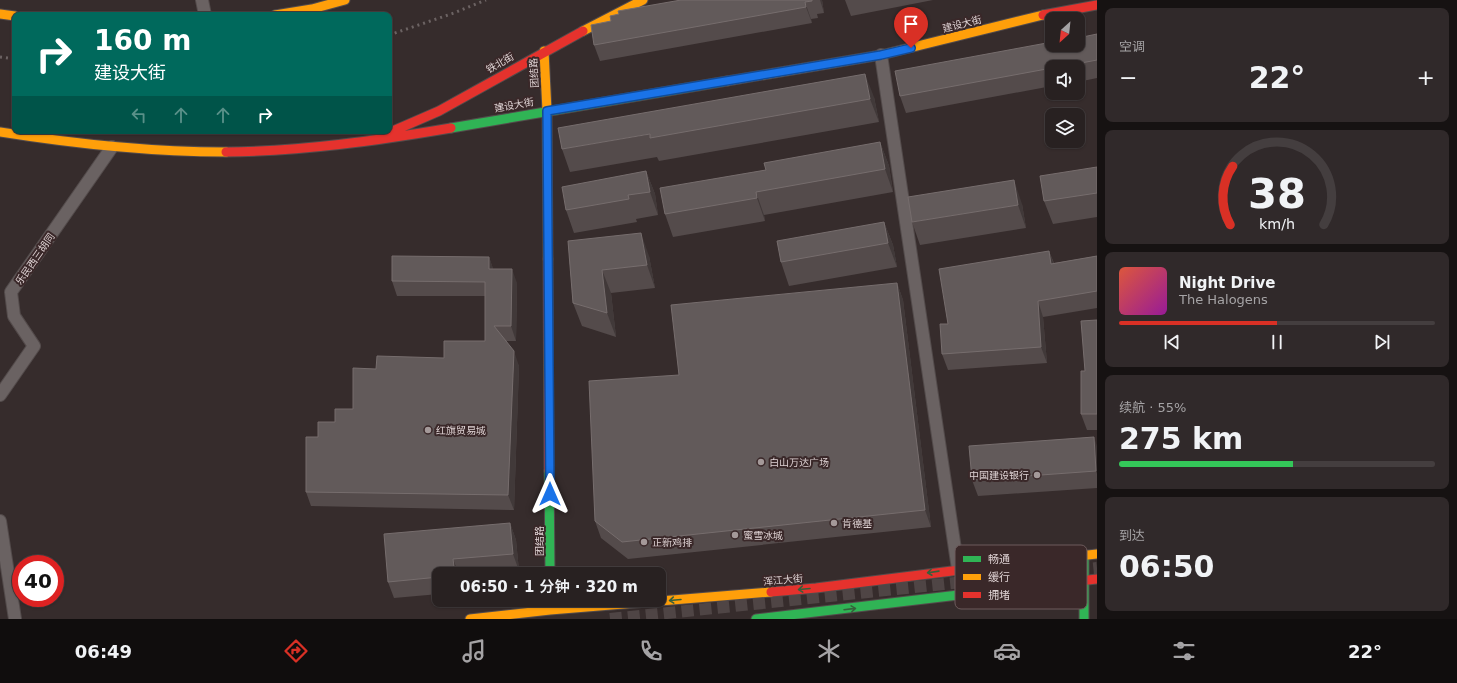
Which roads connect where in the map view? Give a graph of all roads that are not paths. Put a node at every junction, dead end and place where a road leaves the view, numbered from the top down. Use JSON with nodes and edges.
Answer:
{"nodes":[{"id":1,"x":202,"y":0,"type":"edge"},
{"id":2,"x":345,"y":0,"type":"edge"},
{"id":3,"x":643,"y":0,"type":"edge"},
{"id":4,"x":1097,"y":5,"type":"edge"},
{"id":5,"x":204,"y":12,"type":"edge"},
{"id":6,"x":294,"y":12,"type":"edge"},
{"id":7,"x":0,"y":14,"type":"edge"},
{"id":8,"x":12,"y":16,"type":"edge"},
{"id":9,"x":544,"y":51,"type":"junction"},
{"id":10,"x":881,"y":55,"type":"junction"},
{"id":11,"x":547,"y":111,"type":"junction"},
{"id":12,"x":392,"y":131,"type":"edge"},
{"id":13,"x":0,"y":132,"type":"edge"},
{"id":14,"x":386,"y":134,"type":"edge"},
{"id":15,"x":367,"y":142,"type":"junction"},
{"id":16,"x":112,"y":147,"type":"junction"},
{"id":17,"x":0,"y":394,"type":"edge"},
{"id":18,"x":0,"y":521,"type":"edge"},
{"id":19,"x":955,"y":549,"type":"edge"},
{"id":20,"x":1097,"y":554,"type":"edge"},
{"id":21,"x":1087,"y":556,"type":"edge"},
{"id":22,"x":550,"y":567,"type":"edge"},
{"id":23,"x":955,"y":569,"type":"edge"},
{"id":24,"x":1097,"y":579,"type":"edge"},
{"id":25,"x":1087,"y":580,"type":"edge"},
{"id":26,"x":955,"y":598,"type":"edge"},
{"id":27,"x":550,"y":614,"type":"edge"},
{"id":28,"x":822,"y":616,"type":"edge"},
{"id":29,"x":15,"y":619,"type":"edge"},
{"id":30,"x":470,"y":619,"type":"edge"},
{"id":31,"x":557,"y":619,"type":"edge"},
{"id":32,"x":756,"y":619,"type":"edge"}],
"edges":[{"from":1,"to":5,"type":"street"},
{"from":2,"to":6,"type":"main road"},
{"from":3,"to":9,"type":"main road","name":"铁北街"},
{"from":4,"to":10,"type":"main road","name":"建设大街"},
{"from":7,"to":8,"type":"main road"},
{"from":9,"to":11,"type":"main road","name":"团结路"},
{"from":9,"to":12,"type":"main road","name":"铁北街"},
{"from":10,"to":11,"type":"main road","name":"建设大街"},
{"from":10,"to":19,"type":"street"},
{"from":11,"to":15,"type":"main road","name":"建设大街"},
{"from":11,"to":22,"type":"main road","name":"团结路"},
{"from":13,"to":16,"type":"main road","name":"建设大街"},
{"from":14,"to":15,"type":"main road","name":"铁北街"},
{"from":15,"to":16,"type":"main road","name":"建设大街"},
{"from":16,"to":17,"type":"street","name":"乐民西三胡同"},
{"from":18,"to":29,"type":"street"},
{"from":20,"to":21,"type":"main road","name":"浑江大街"},
{"from":23,"to":27,"type":"main road","name":"浑江大街","one_way":true},
{"from":24,"to":25,"type":"main road"},
{"from":28,"to":26,"type":"main road","one_way":true},
{"from":27,"to":30,"type":"main road","name":"浑江大街"},
{"from":27,"to":31,"type":"main road"},
{"from":28,"to":32,"type":"main road"}]}
